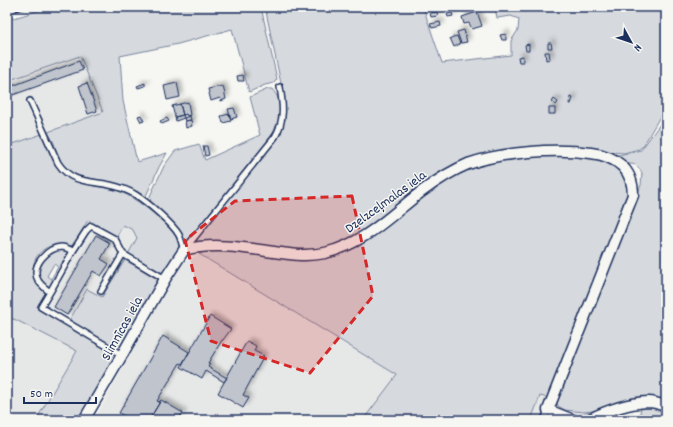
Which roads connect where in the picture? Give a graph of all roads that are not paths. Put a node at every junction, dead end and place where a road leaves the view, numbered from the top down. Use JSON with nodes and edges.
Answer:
{"nodes":[{"id":1,"x":280,"y":87,"type":"dead end"},
{"id":2,"x":30,"y":101,"type":"dead end"},
{"id":3,"x":184,"y":250,"type":"junction"},
{"id":4,"x":73,"y":251,"type":"junction"},
{"id":5,"x":123,"y":254,"type":"junction"},
{"id":6,"x":165,"y":279,"type":"junction"},
{"id":7,"x":101,"y":291,"type":"dead end"},
{"id":8,"x":50,"y":292,"type":"junction"},
{"id":9,"x":122,"y":356,"type":"junction"},
{"id":10,"x":666,"y":407,"type":"edge"},
{"id":11,"x":546,"y":415,"type":"edge"},
{"id":12,"x":84,"y":420,"type":"edge"},
{"id":13,"x":573,"y":420,"type":"edge"},
{"id":14,"x":588,"y":420,"type":"edge"}],
"edges":[{"from":1,"to":3,"type":"lane"},
{"from":2,"to":3,"type":"lane"},
{"from":3,"to":6,"type":"street","name":"Slimnīcas iela"},
{"from":3,"to":11,"type":"street","name":"Dzelzceļmalas iela"},
{"from":4,"to":5,"type":"lane"},
{"from":4,"to":8,"type":"lane"},
{"from":4,"to":8,"type":"lane"},
{"from":5,"to":6,"type":"lane"},
{"from":5,"to":7,"type":"lane"},
{"from":6,"to":9,"type":"street","name":"Slimnīcas iela"},
{"from":8,"to":9,"type":"lane"},
{"from":9,"to":12,"type":"street","name":"Slimnīcas iela"},
{"from":10,"to":14,"type":"street"},
{"from":11,"to":13,"type":"street"}]}
